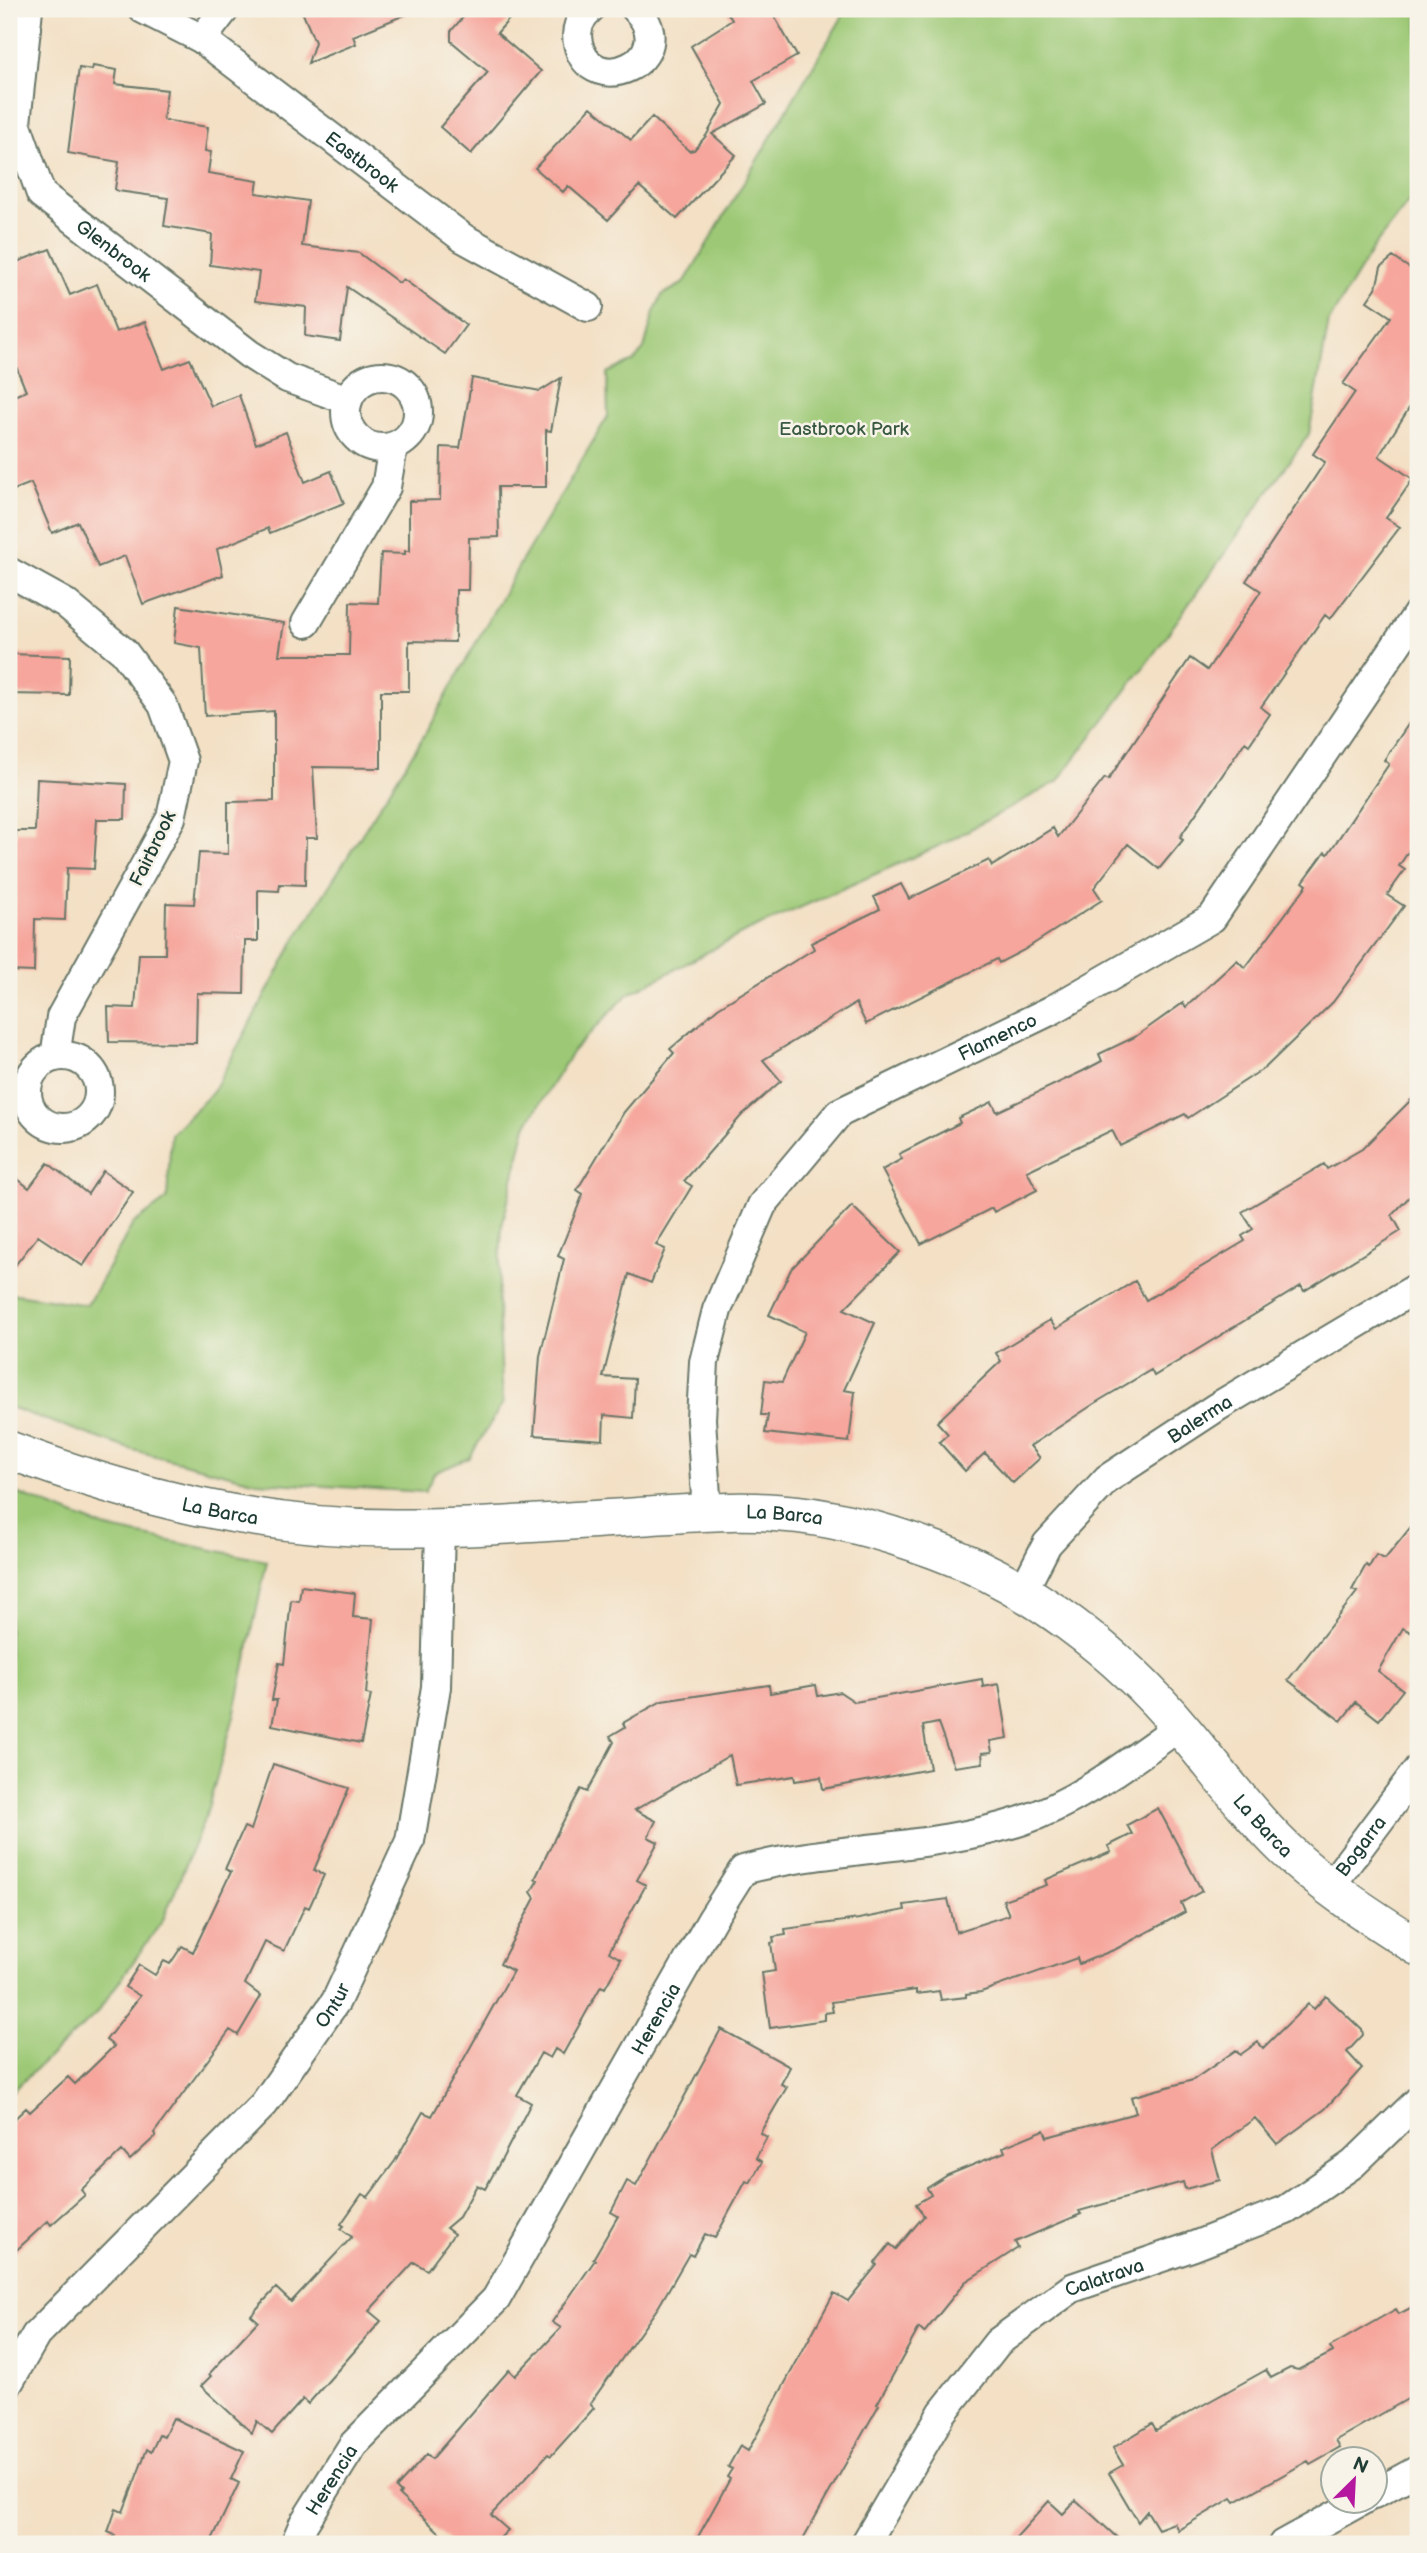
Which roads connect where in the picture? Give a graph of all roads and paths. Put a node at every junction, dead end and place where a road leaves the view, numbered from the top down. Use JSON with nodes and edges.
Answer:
{"nodes":[{"id":1,"x":28,"y":9,"type":"edge"},
{"id":2,"x":143,"y":9,"type":"edge"},
{"id":3,"x":225,"y":9,"type":"edge"},
{"id":4,"x":590,"y":9,"type":"edge"},
{"id":5,"x":644,"y":12,"type":"edge"},
{"id":6,"x":202,"y":40,"type":"junction"},
{"id":7,"x":13,"y":123,"type":"edge"},
{"id":8,"x":588,"y":307,"type":"dead end"},
{"id":9,"x":348,"y":400,"type":"junction"},
{"id":10,"x":393,"y":447,"type":"junction"},
{"id":11,"x":9,"y":572,"type":"edge"},
{"id":12,"x":1418,"y":612,"type":"edge"},
{"id":13,"x":306,"y":623,"type":"dead end"},
{"id":14,"x":55,"y":1057,"type":"junction"},
{"id":15,"x":20,"y":1115,"type":"edge"},
{"id":16,"x":1418,"y":1287,"type":"edge"},
{"id":17,"x":9,"y":1450,"type":"edge"},
{"id":18,"x":707,"y":1512,"type":"junction"},
{"id":19,"x":440,"y":1528,"type":"junction"},
{"id":20,"x":1022,"y":1593,"type":"junction"},
{"id":21,"x":1180,"y":1726,"type":"junction"},
{"id":22,"x":1418,"y":1769,"type":"edge"},
{"id":23,"x":1328,"y":1889,"type":"junction"},
{"id":24,"x":1418,"y":1947,"type":"edge"},
{"id":25,"x":1418,"y":2101,"type":"edge"},
{"id":26,"x":9,"y":2382,"type":"edge"},
{"id":27,"x":1418,"y":2470,"type":"edge"},
{"id":28,"x":1388,"y":2486,"type":"edge"},
{"id":29,"x":1339,"y":2514,"type":"edge"},
{"id":30,"x":295,"y":2544,"type":"edge"},
{"id":31,"x":865,"y":2544,"type":"edge"},
{"id":32,"x":1283,"y":2544,"type":"edge"}],
"edges":[{"from":1,"to":7,"type":"street","name":"Glenbrook"},
{"from":2,"to":6,"type":"street","name":"Eastbrook"},
{"from":3,"to":6,"type":"street"},
{"from":4,"to":5,"type":"street"},
{"from":6,"to":8,"type":"street","name":"Eastbrook"},
{"from":7,"to":9,"type":"street","name":"Glenbrook"},
{"from":9,"to":10,"type":"street"},
{"from":9,"to":10,"type":"street"},
{"from":10,"to":13,"type":"street"},
{"from":11,"to":14,"type":"street","name":"Fairbrook"},
{"from":12,"to":18,"type":"street","name":"Flamenco"},
{"from":14,"to":15,"type":"street"},
{"from":14,"to":15,"type":"street"},
{"from":16,"to":20,"type":"street","name":"Balerma"},
{"from":17,"to":19,"type":"street","name":"La Barca"},
{"from":18,"to":19,"type":"street","name":"La Barca"},
{"from":18,"to":20,"type":"street","name":"La Barca"},
{"from":19,"to":26,"type":"street","name":"Ontur"},
{"from":20,"to":21,"type":"street","name":"La Barca"},
{"from":21,"to":23,"type":"street","name":"La Barca"},
{"from":21,"to":30,"type":"street","name":"Herencia"},
{"from":22,"to":23,"type":"street","name":"Bogarra"},
{"from":23,"to":24,"type":"street","name":"La Barca"},
{"from":25,"to":31,"type":"street","name":"Calatrava"},
{"from":27,"to":28,"type":"street"},
{"from":29,"to":32,"type":"street"}]}
